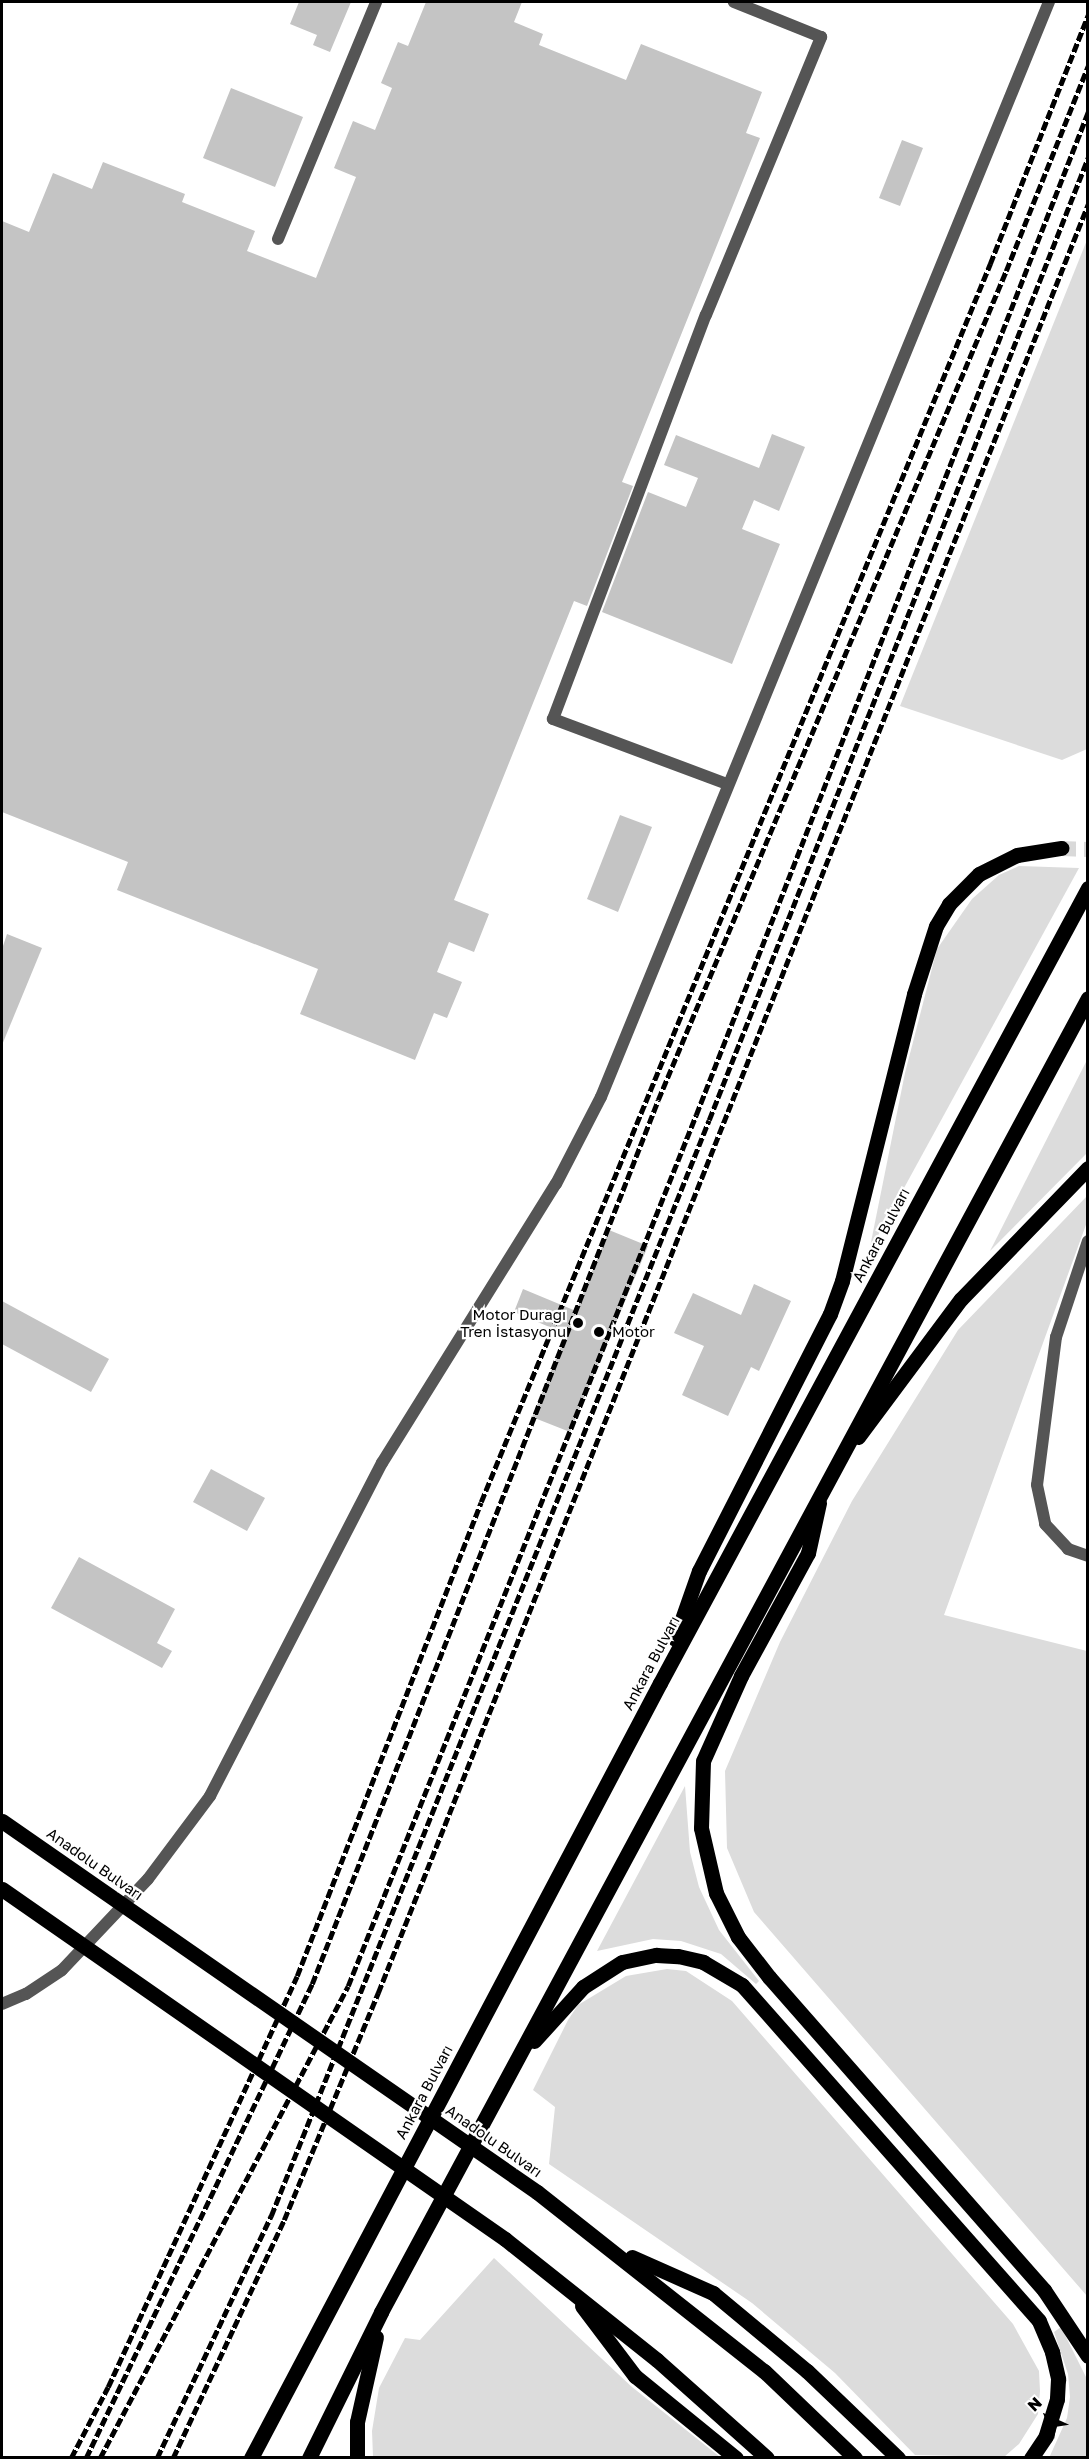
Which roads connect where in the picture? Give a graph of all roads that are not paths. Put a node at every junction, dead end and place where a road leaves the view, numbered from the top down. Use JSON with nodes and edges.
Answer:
{"nodes":[{"id":1,"x":376,"y":2,"type":"edge"},
{"id":2,"x":734,"y":2,"type":"edge"},
{"id":3,"x":1049,"y":2,"type":"edge"},
{"id":4,"x":278,"y":239,"type":"dead end"},
{"id":5,"x":727,"y":784,"type":"junction"},
{"id":6,"x":1060,"y":848,"type":"tunnel mouth"},
{"id":7,"x":1088,"y":888,"type":"edge"},
{"id":8,"x":1088,"y":998,"type":"edge"},
{"id":9,"x":1088,"y":1168,"type":"edge"},
{"id":10,"x":1088,"y":1241,"type":"edge"},
{"id":11,"x":823,"y":1485,"type":"junction"},
{"id":12,"x":1088,"y":1556,"type":"edge"},
{"id":13,"x":660,"y":1683,"type":"junction"},
{"id":14,"x":2,"y":1821,"type":"edge"},
{"id":15,"x":2,"y":1889,"type":"edge"},
{"id":16,"x":2,"y":2004,"type":"edge"},
{"id":17,"x":519,"y":2059,"type":"junction"},
{"id":18,"x":609,"y":2247,"type":"junction"},
{"id":19,"x":565,"y":2285,"type":"junction"},
{"id":20,"x":381,"y":2312,"type":"junction"},
{"id":21,"x":1088,"y":2356,"type":"edge"},
{"id":22,"x":252,"y":2457,"type":"edge"},
{"id":23,"x":309,"y":2457,"type":"edge"},
{"id":24,"x":357,"y":2457,"type":"edge"},
{"id":25,"x":736,"y":2457,"type":"edge"},
{"id":26,"x":767,"y":2457,"type":"edge"},
{"id":27,"x":855,"y":2457,"type":"edge"},
{"id":28,"x":898,"y":2457,"type":"edge"},
{"id":29,"x":1031,"y":2457,"type":"edge"}],
"edges":[{"from":1,"to":4,"type":"street"},
{"from":2,"to":5,"type":"street"},
{"from":3,"to":5,"type":"street"},
{"from":5,"to":16,"type":"street"},
{"from":6,"to":13,"type":"main road"},
{"from":7,"to":13,"type":"main road","name":"Ankara Bulvarı"},
{"from":8,"to":11,"type":"main road"},
{"from":9,"to":11,"type":"main road"},
{"from":10,"to":12,"type":"street"},
{"from":11,"to":17,"type":"main road"},
{"from":11,"to":21,"type":"main road"},
{"from":13,"to":22,"type":"main road","name":"Ankara Bulvarı"},
{"from":14,"to":18,"type":"main road","name":"Anadolu Bulvarı"},
{"from":15,"to":19,"type":"main road"},
{"from":17,"to":20,"type":"main road"},
{"from":17,"to":29,"type":"main road"},
{"from":18,"to":27,"type":"main road","name":"Anadolu Bulvarı"},
{"from":18,"to":28,"type":"main road"},
{"from":19,"to":25,"type":"main road"},
{"from":19,"to":26,"type":"main road"},
{"from":20,"to":23,"type":"main road"},
{"from":20,"to":24,"type":"main road"}]}
